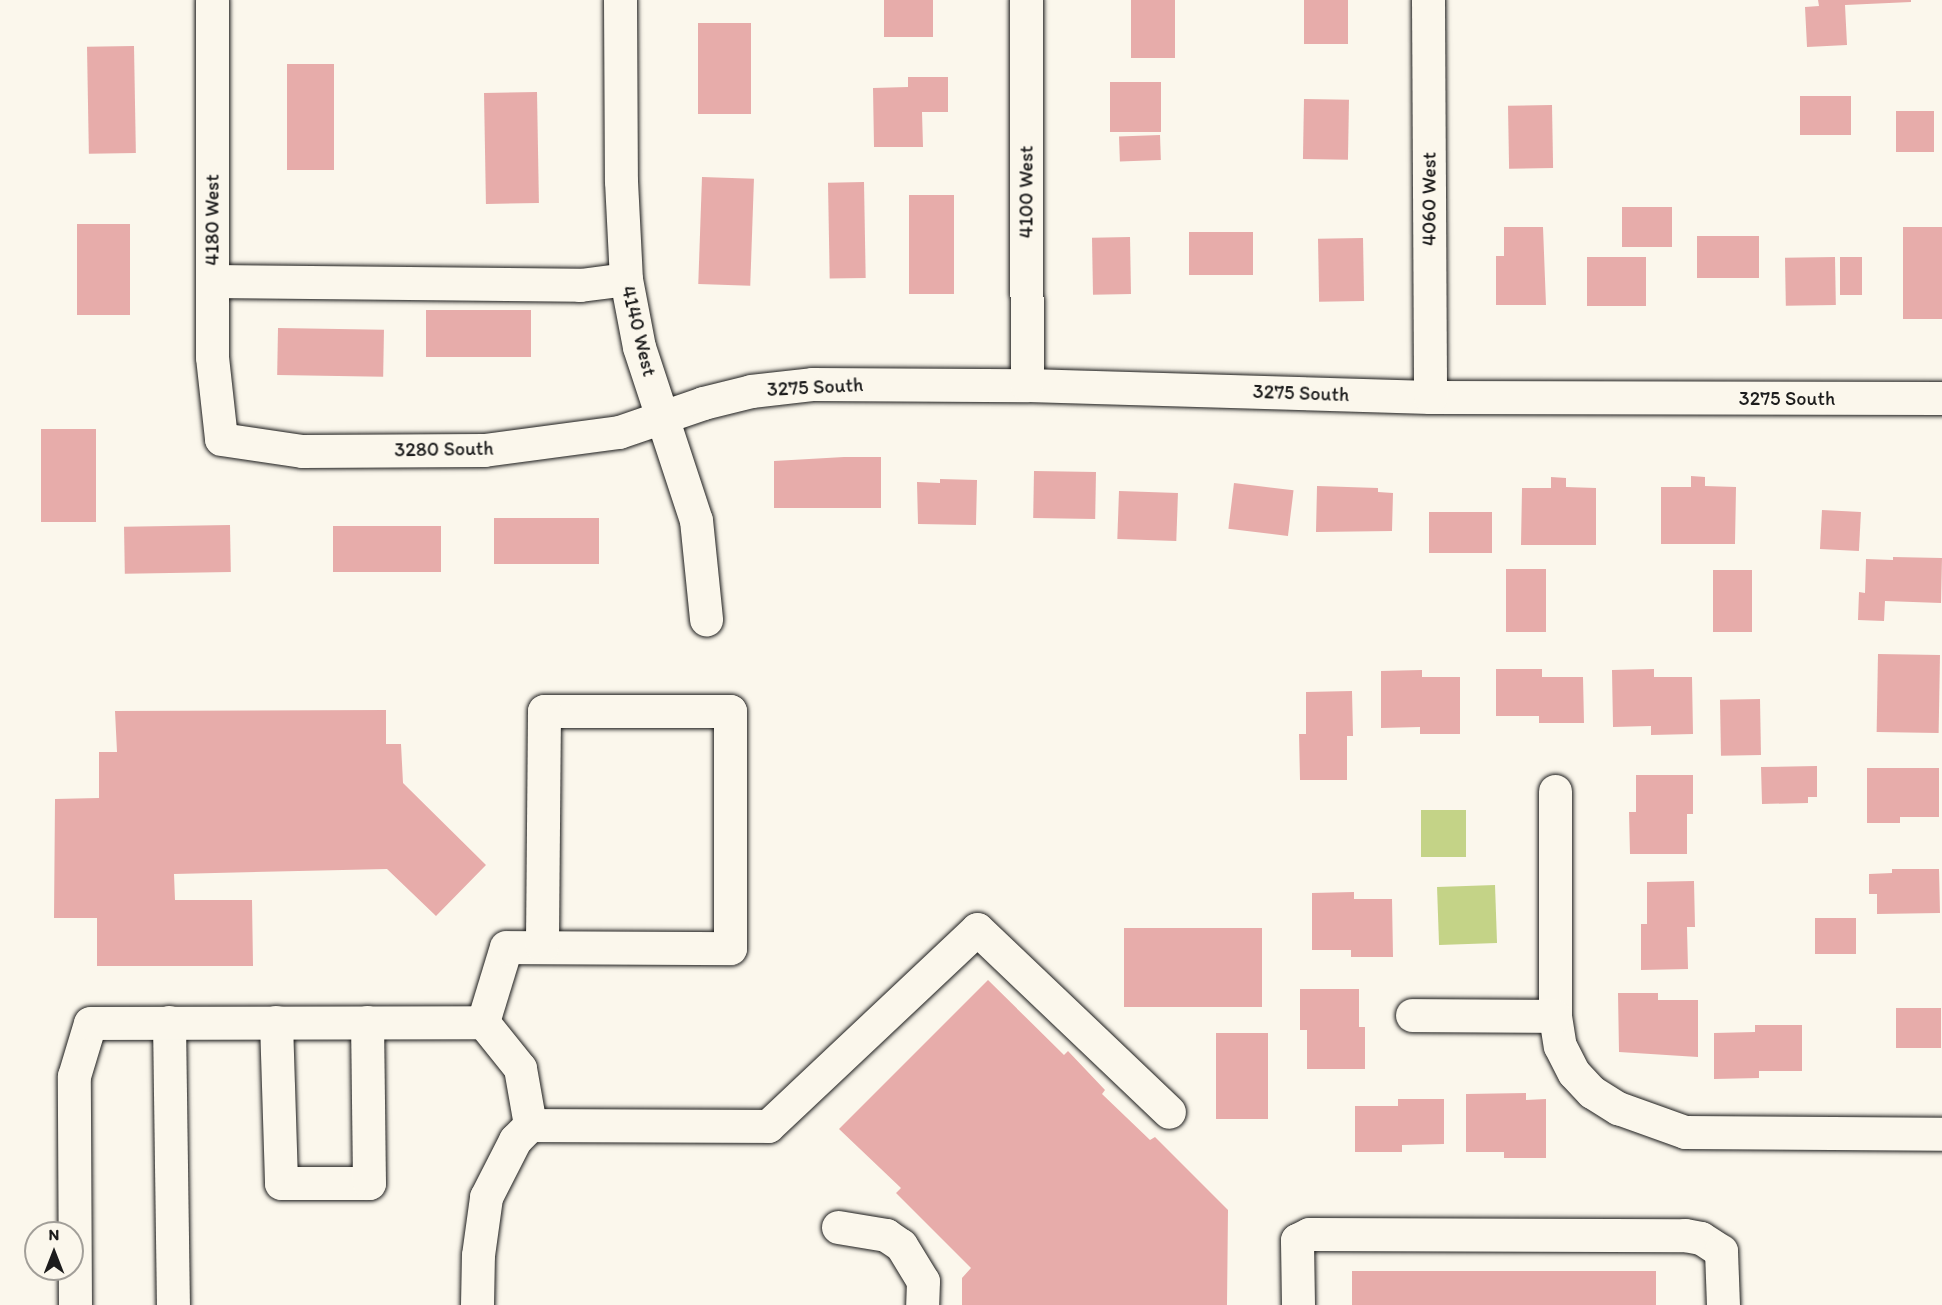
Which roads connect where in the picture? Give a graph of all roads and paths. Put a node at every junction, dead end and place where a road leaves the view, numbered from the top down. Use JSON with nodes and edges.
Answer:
{"nodes":[{"id":1,"x":212,"y":0,"type":"edge"},
{"id":2,"x":620,"y":0,"type":"edge"},
{"id":3,"x":1026,"y":0,"type":"edge"},
{"id":4,"x":1428,"y":0,"type":"edge"},
{"id":5,"x":626,"y":279,"type":"junction"},
{"id":6,"x":212,"y":281,"type":"junction"},
{"id":7,"x":1027,"y":385,"type":"junction"},
{"id":8,"x":1430,"y":398,"type":"junction"},
{"id":9,"x":1942,"y":398,"type":"edge"},
{"id":10,"x":664,"y":417,"type":"junction"},
{"id":11,"x":221,"y":439,"type":"joint"},
{"id":12,"x":706,"y":619,"type":"dead end"},
{"id":13,"x":1555,"y":791,"type":"dead end"},
{"id":14,"x":542,"y":946,"type":"junction"},
{"id":15,"x":1413,"y":1015,"type":"dead end"},
{"id":16,"x":1555,"y":1016,"type":"junction"},
{"id":17,"x":169,"y":1022,"type":"junction"},
{"id":18,"x":276,"y":1022,"type":"junction"},
{"id":19,"x":367,"y":1022,"type":"junction"},
{"id":20,"x":483,"y":1022,"type":"junction"},
{"id":21,"x":1169,"y":1112,"type":"dead end"},
{"id":22,"x":530,"y":1125,"type":"junction"},
{"id":23,"x":1942,"y":1134,"type":"edge"},
{"id":24,"x":838,"y":1227,"type":"dead end"},
{"id":25,"x":75,"y":1305,"type":"edge"},
{"id":26,"x":173,"y":1305,"type":"edge"},
{"id":27,"x":477,"y":1305,"type":"edge"},
{"id":28,"x":922,"y":1305,"type":"edge"},
{"id":29,"x":1298,"y":1305,"type":"edge"},
{"id":30,"x":1723,"y":1305,"type":"edge"}],
"edges":[{"from":1,"to":6,"type":"street","name":"4180 West"},
{"from":2,"to":5,"type":"street","name":"4140 West"},
{"from":3,"to":7,"type":"street","name":"4100 West"},
{"from":4,"to":8,"type":"street","name":"4060 West"},
{"from":5,"to":6,"type":"street"},
{"from":5,"to":10,"type":"street","name":"4140 West"},
{"from":6,"to":11,"type":"street","name":"4180 West"},
{"from":7,"to":8,"type":"street","name":"3275 South"},
{"from":7,"to":10,"type":"street","name":"3275 South"},
{"from":8,"to":9,"type":"street","name":"3275 South"},
{"from":10,"to":11,"type":"street","name":"3280 South"},
{"from":10,"to":12,"type":"street","name":"4140 West"},
{"from":13,"to":16,"type":"street"},
{"from":14,"to":14,"type":"street"},
{"from":14,"to":20,"type":"street"},
{"from":15,"to":16,"type":"street"},
{"from":16,"to":23,"type":"street"},
{"from":17,"to":18,"type":"street"},
{"from":17,"to":25,"type":"street"},
{"from":17,"to":26,"type":"street"},
{"from":18,"to":19,"type":"street"},
{"from":18,"to":19,"type":"street"},
{"from":19,"to":20,"type":"street"},
{"from":20,"to":22,"type":"street"},
{"from":21,"to":22,"type":"street"},
{"from":22,"to":27,"type":"street"},
{"from":24,"to":28,"type":"street"},
{"from":29,"to":30,"type":"street"}]}
